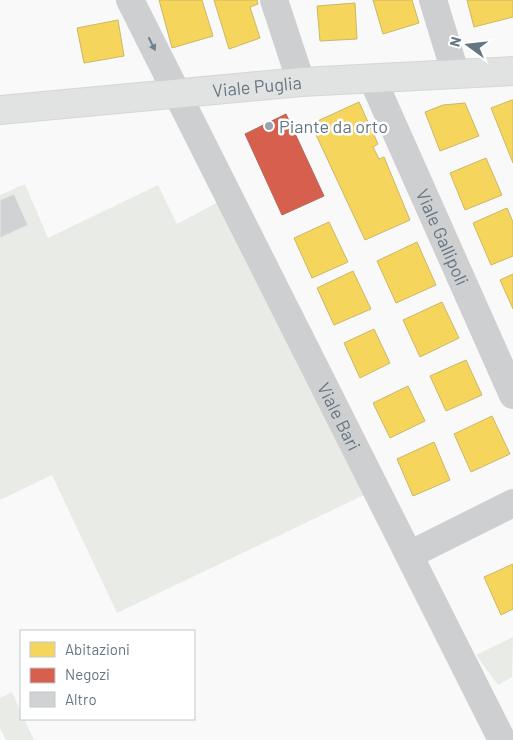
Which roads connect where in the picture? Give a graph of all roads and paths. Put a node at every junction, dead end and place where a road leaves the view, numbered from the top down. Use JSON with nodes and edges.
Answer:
{"nodes":[{"id":1,"x":130,"y":0,"type":"edge"},
{"id":2,"x":274,"y":0,"type":"edge"},
{"id":3,"x":433,"y":0,"type":"edge"},
{"id":4,"x":513,"y":71,"type":"edge"},
{"id":5,"x":454,"y":72,"type":"junction"},
{"id":6,"x":372,"y":78,"type":"junction"},
{"id":7,"x":300,"y":82,"type":"junction"},
{"id":8,"x":176,"y":92,"type":"junction"},
{"id":9,"x":0,"y":110,"type":"edge"},
{"id":10,"x":513,"y":395,"type":"edge"},
{"id":11,"x":513,"y":503,"type":"edge"},
{"id":12,"x":409,"y":555,"type":"junction"},
{"id":13,"x":502,"y":740,"type":"edge"}],
"edges":[{"from":1,"to":8,"type":"street","name":"Viale Bari","one_way":true},
{"from":2,"to":7,"type":"street"},
{"from":3,"to":5,"type":"street"},
{"from":4,"to":5,"type":"main road","name":"Viale Puglia"},
{"from":5,"to":6,"type":"main road","name":"Viale Puglia"},
{"from":6,"to":7,"type":"main road","name":"Viale Puglia"},
{"from":6,"to":10,"type":"street","name":"Viale Gallipoli"},
{"from":7,"to":8,"type":"main road","name":"Viale Puglia"},
{"from":8,"to":9,"type":"main road","name":"Viale Puglia"},
{"from":8,"to":12,"type":"street","name":"Viale Bari"},
{"from":11,"to":12,"type":"street"},
{"from":12,"to":13,"type":"street","name":"Viale Bari"}]}
